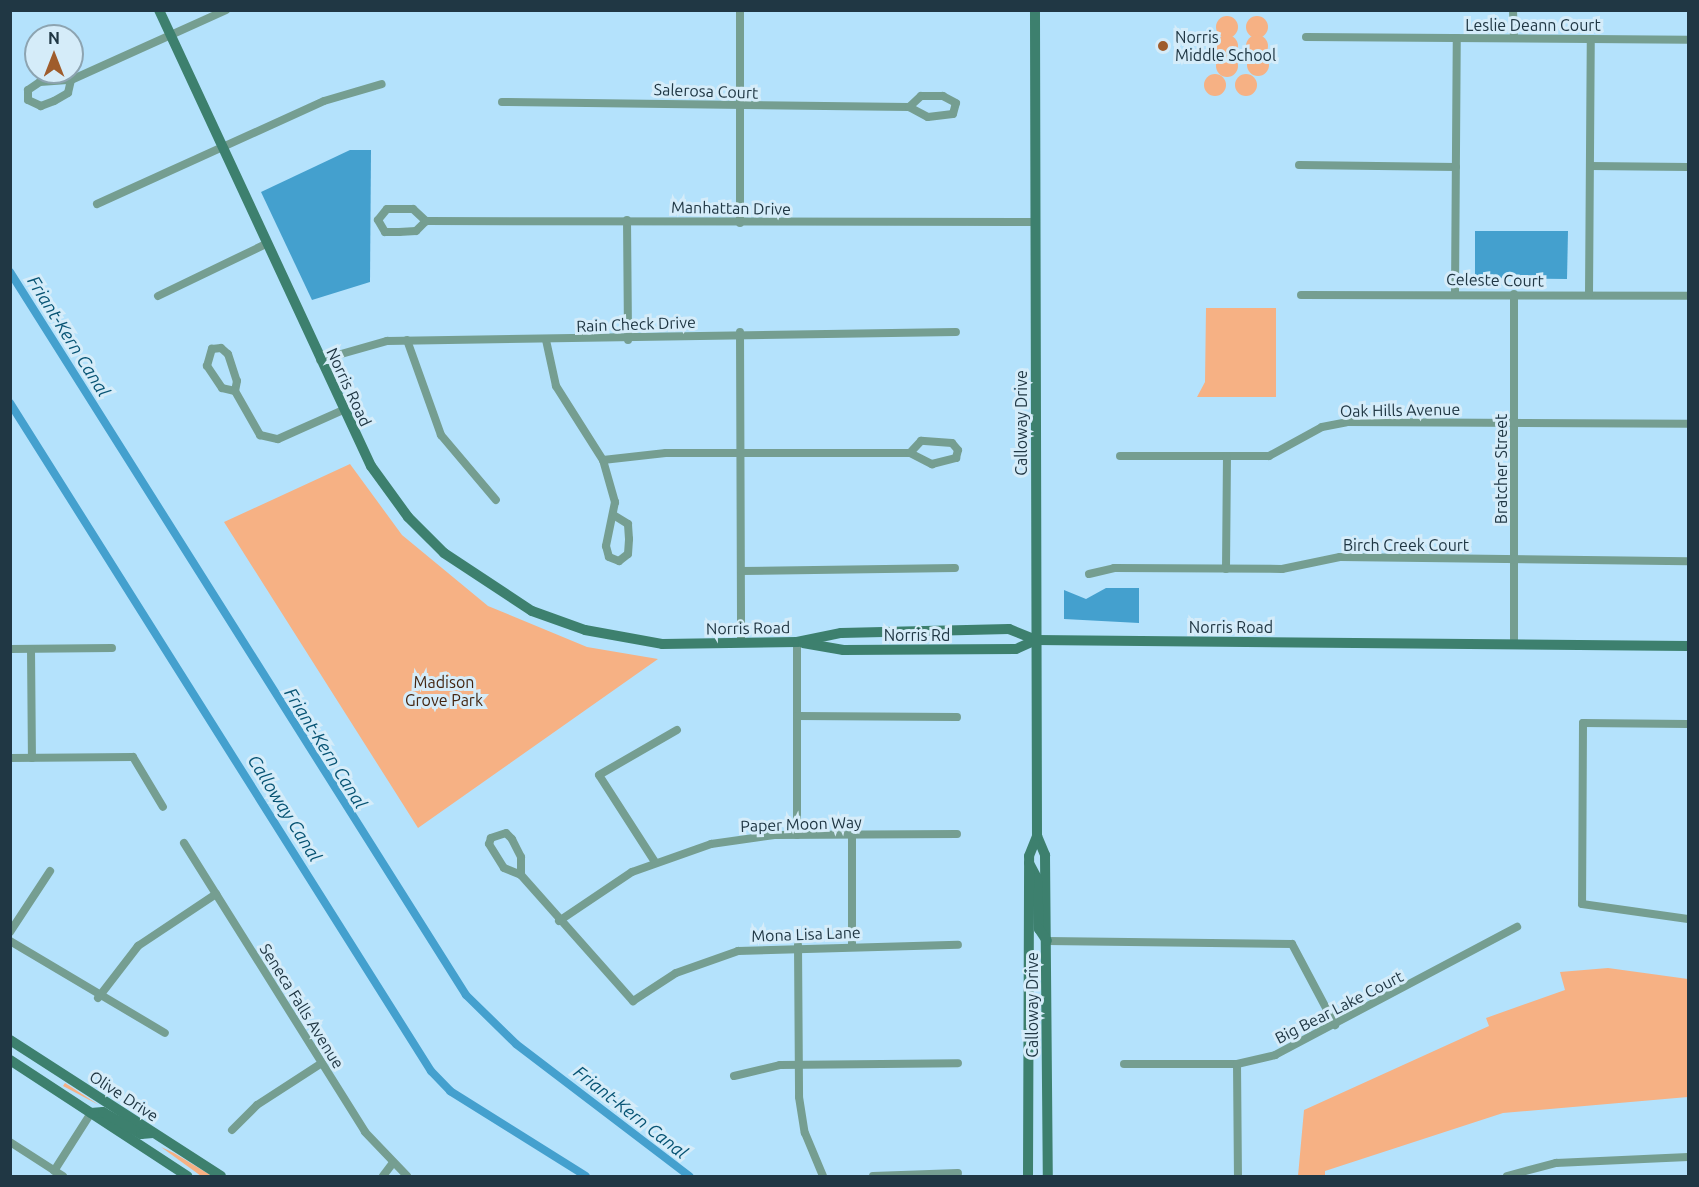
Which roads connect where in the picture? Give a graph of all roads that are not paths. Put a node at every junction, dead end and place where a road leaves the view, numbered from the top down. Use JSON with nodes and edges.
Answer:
{"nodes":[{"id":1,"x":159,"y":10,"type":"edge"},
{"id":2,"x":226,"y":10,"type":"edge"},
{"id":3,"x":740,"y":10,"type":"edge"},
{"id":4,"x":1035,"y":10,"type":"edge"},
{"id":5,"x":1514,"y":10,"type":"edge"},
{"id":6,"x":171,"y":36,"type":"junction"},
{"id":7,"x":1306,"y":37,"type":"dead end"},
{"id":8,"x":1457,"y":38,"type":"junction"},
{"id":9,"x":1514,"y":38,"type":"junction"},
{"id":10,"x":1591,"y":39,"type":"junction"},
{"id":11,"x":1689,"y":40,"type":"edge"},
{"id":12,"x":84,"y":74,"type":"edge"},
{"id":13,"x":71,"y":80,"type":"joint"},
{"id":14,"x":382,"y":84,"type":"dead end"},
{"id":15,"x":502,"y":102,"type":"dead end"},
{"id":16,"x":740,"y":107,"type":"junction"},
{"id":17,"x":909,"y":107,"type":"junction"},
{"id":18,"x":222,"y":147,"type":"junction"},
{"id":19,"x":1299,"y":165,"type":"dead end"},
{"id":20,"x":1590,"y":166,"type":"junction"},
{"id":21,"x":1456,"y":167,"type":"junction"},
{"id":22,"x":1689,"y":167,"type":"edge"},
{"id":23,"x":97,"y":204,"type":"dead end"},
{"id":24,"x":627,"y":220,"type":"junction"},
{"id":25,"x":426,"y":221,"type":"junction"},
{"id":26,"x":1036,"y":222,"type":"junction"},
{"id":27,"x":740,"y":223,"type":"junction"},
{"id":28,"x":266,"y":244,"type":"junction"},
{"id":29,"x":1455,"y":292,"type":"junction"},
{"id":30,"x":1301,"y":294,"type":"dead end"},
{"id":31,"x":1514,"y":294,"type":"junction"},
{"id":32,"x":1589,"y":295,"type":"junction"},
{"id":33,"x":158,"y":296,"type":"dead end"},
{"id":34,"x":1689,"y":296,"type":"edge"},
{"id":35,"x":740,"y":332,"type":"junction"},
{"id":36,"x":956,"y":332,"type":"dead end"},
{"id":37,"x":407,"y":340,"type":"junction"},
{"id":38,"x":546,"y":340,"type":"junction"},
{"id":39,"x":628,"y":340,"type":"junction"},
{"id":40,"x":320,"y":360,"type":"junction"},
{"id":41,"x":235,"y":391,"type":"junction"},
{"id":42,"x":343,"y":410,"type":"junction"},
{"id":43,"x":1514,"y":423,"type":"junction"},
{"id":44,"x":1689,"y":424,"type":"edge"},
{"id":45,"x":740,"y":453,"type":"junction"},
{"id":46,"x":910,"y":453,"type":"junction"},
{"id":47,"x":1120,"y":456,"type":"dead end"},
{"id":48,"x":1227,"y":457,"type":"junction"},
{"id":49,"x":603,"y":460,"type":"junction"},
{"id":50,"x":496,"y":500,"type":"dead end"},
{"id":51,"x":615,"y":516,"type":"junction"},
{"id":52,"x":1514,"y":559,"type":"junction"},
{"id":53,"x":1689,"y":561,"type":"edge"},
{"id":54,"x":955,"y":568,"type":"dead end"},
{"id":55,"x":1226,"y":568,"type":"junction"},
{"id":56,"x":741,"y":571,"type":"junction"},
{"id":57,"x":1089,"y":574,"type":"dead end"},
{"id":58,"x":1036,"y":640,"type":"junction"},
{"id":59,"x":797,"y":642,"type":"junction"},
{"id":60,"x":741,"y":643,"type":"junction"},
{"id":61,"x":1514,"y":644,"type":"junction"},
{"id":62,"x":1689,"y":646,"type":"edge"},
{"id":63,"x":112,"y":648,"type":"dead end"},
{"id":64,"x":10,"y":649,"type":"edge"},
{"id":65,"x":31,"y":649,"type":"junction"},
{"id":66,"x":797,"y":716,"type":"junction"},
{"id":67,"x":957,"y":717,"type":"dead end"},
{"id":68,"x":1689,"y":724,"type":"edge"},
{"id":69,"x":677,"y":730,"type":"dead end"},
{"id":70,"x":10,"y":758,"type":"edge"},
{"id":71,"x":32,"y":758,"type":"junction"},
{"id":72,"x":163,"y":807,"type":"dead end"},
{"id":73,"x":852,"y":834,"type":"junction"},
{"id":74,"x":957,"y":834,"type":"dead end"},
{"id":75,"x":797,"y":835,"type":"junction"},
{"id":76,"x":1037,"y":836,"type":"junction"},
{"id":77,"x":184,"y":843,"type":"dead end"},
{"id":78,"x":655,"y":862,"type":"junction"},
{"id":79,"x":1029,"y":863,"type":"junction"},
{"id":80,"x":50,"y":871,"type":"dead end"},
{"id":81,"x":521,"y":875,"type":"junction"},
{"id":82,"x":216,"y":894,"type":"junction"},
{"id":83,"x":1689,"y":919,"type":"edge"},
{"id":84,"x":559,"y":921,"type":"junction"},
{"id":85,"x":1517,"y":927,"type":"dead end"},
{"id":86,"x":10,"y":932,"type":"edge"},
{"id":87,"x":1047,"y":940,"type":"junction"},
{"id":88,"x":10,"y":941,"type":"edge"},
{"id":89,"x":798,"y":945,"type":"junction"},
{"id":90,"x":852,"y":945,"type":"junction"},
{"id":91,"x":958,"y":945,"type":"dead end"},
{"id":92,"x":98,"y":998,"type":"junction"},
{"id":93,"x":1335,"y":1025,"type":"junction"},
{"id":94,"x":165,"y":1033,"type":"dead end"},
{"id":95,"x":10,"y":1040,"type":"edge"},
{"id":96,"x":10,"y":1060,"type":"edge"},
{"id":97,"x":322,"y":1063,"type":"junction"},
{"id":98,"x":958,"y":1063,"type":"dead end"},
{"id":99,"x":798,"y":1064,"type":"junction"},
{"id":100,"x":1124,"y":1064,"type":"dead end"},
{"id":101,"x":1237,"y":1064,"type":"junction"},
{"id":102,"x":734,"y":1076,"type":"dead end"},
{"id":103,"x":91,"y":1113,"type":"junction"},
{"id":104,"x":232,"y":1130,"type":"dead end"},
{"id":105,"x":153,"y":1133,"type":"junction"},
{"id":106,"x":10,"y":1142,"type":"edge"},
{"id":107,"x":1689,"y":1157,"type":"edge"},
{"id":108,"x":392,"y":1164,"type":"junction"},
{"id":109,"x":1028,"y":1164,"type":"junction"},
{"id":110,"x":54,"y":1171,"type":"junction"},
{"id":111,"x":958,"y":1173,"type":"dead end"},
{"id":112,"x":404,"y":1175,"type":"edge"},
{"id":113,"x":63,"y":1176,"type":"edge"},
{"id":114,"x":187,"y":1176,"type":"edge"},
{"id":115,"x":221,"y":1176,"type":"edge"},
{"id":116,"x":382,"y":1176,"type":"edge"},
{"id":117,"x":823,"y":1176,"type":"edge"},
{"id":118,"x":873,"y":1176,"type":"edge"},
{"id":119,"x":1028,"y":1176,"type":"edge"},
{"id":120,"x":1035,"y":1176,"type":"edge"},
{"id":121,"x":1048,"y":1176,"type":"edge"},
{"id":122,"x":1238,"y":1176,"type":"edge"},
{"id":123,"x":1507,"y":1176,"type":"edge"}],
"edges":[{"from":1,"to":6,"type":"main road","name":"Norris Road"},
{"from":2,"to":6,"type":"street"},
{"from":3,"to":16,"type":"street"},
{"from":4,"to":26,"type":"main road","name":"Calloway Drive"},
{"from":5,"to":9,"type":"street"},
{"from":6,"to":12,"type":"street"},
{"from":6,"to":18,"type":"main road","name":"Norris Road"},
{"from":7,"to":8,"type":"street","name":"Leslie Deann Court"},
{"from":8,"to":9,"type":"street","name":"Leslie Deann Court"},
{"from":8,"to":21,"type":"street"},
{"from":9,"to":10,"type":"street","name":"Leslie Deann Court"},
{"from":10,"to":11,"type":"street","name":"Leslie Deann Court"},
{"from":10,"to":20,"type":"street"},
{"from":13,"to":13,"type":"street"},
{"from":14,"to":18,"type":"street"},
{"from":15,"to":16,"type":"street","name":"Salerosa Court"},
{"from":16,"to":17,"type":"street","name":"Salerosa Court"},
{"from":16,"to":27,"type":"street"},
{"from":17,"to":17,"type":"street","name":"Salerosa Court"},
{"from":18,"to":23,"type":"street"},
{"from":18,"to":28,"type":"main road","name":"Norris Road"},
{"from":19,"to":21,"type":"street"},
{"from":20,"to":22,"type":"street"},
{"from":20,"to":32,"type":"street"},
{"from":21,"to":29,"type":"street"},
{"from":24,"to":25,"type":"street","name":"Manhattan Drive"},
{"from":24,"to":27,"type":"street","name":"Manhattan Drive"},
{"from":24,"to":39,"type":"street"},
{"from":25,"to":25,"type":"street","name":"Manhattan Drive"},
{"from":26,"to":27,"type":"street","name":"Manhattan Drive"},
{"from":26,"to":58,"type":"main road","name":"Calloway Drive"},
{"from":28,"to":33,"type":"street"},
{"from":28,"to":40,"type":"main road","name":"Norris Road"},
{"from":29,"to":30,"type":"street","name":"Celeste Court"},
{"from":29,"to":31,"type":"street","name":"Celeste Court"},
{"from":31,"to":32,"type":"street","name":"Celeste Court"},
{"from":31,"to":43,"type":"street","name":"Bratcher Street"},
{"from":32,"to":34,"type":"street","name":"Celeste Court"},
{"from":35,"to":36,"type":"street","name":"Rain Check Drive"},
{"from":35,"to":39,"type":"street","name":"Rain Check Drive"},
{"from":35,"to":45,"type":"street"},
{"from":37,"to":38,"type":"street","name":"Rain Check Drive"},
{"from":37,"to":40,"type":"street","name":"Rain Check Drive"},
{"from":37,"to":50,"type":"street"},
{"from":38,"to":39,"type":"street","name":"Rain Check Drive"},
{"from":38,"to":49,"type":"street"},
{"from":40,"to":42,"type":"main road","name":"Norris Road"},
{"from":41,"to":41,"type":"street"},
{"from":41,"to":42,"type":"street"},
{"from":42,"to":60,"type":"main road","name":"Norris Road"},
{"from":43,"to":44,"type":"street","name":"Oak Hills Avenue"},
{"from":43,"to":48,"type":"street","name":"Oak Hills Avenue"},
{"from":43,"to":52,"type":"street","name":"Bratcher Street"},
{"from":45,"to":46,"type":"street"},
{"from":45,"to":49,"type":"street"},
{"from":45,"to":56,"type":"street"},
{"from":46,"to":46,"type":"street"},
{"from":47,"to":48,"type":"street","name":"Oak Hills Avenue"},
{"from":48,"to":55,"type":"street"},
{"from":49,"to":51,"type":"street"},
{"from":51,"to":51,"type":"street"},
{"from":52,"to":53,"type":"street","name":"Birch Creek Court"},
{"from":52,"to":55,"type":"street","name":"Birch Creek Court"},
{"from":52,"to":61,"type":"street","name":"Bratcher Street"},
{"from":54,"to":56,"type":"street"},
{"from":55,"to":57,"type":"street","name":"Birch Creek Court"},
{"from":56,"to":60,"type":"street"},
{"from":58,"to":59,"type":"main road","name":"Norris Rd"},
{"from":58,"to":59,"type":"main road","name":"Norris Road"},
{"from":58,"to":61,"type":"main road","name":"Norris Road"},
{"from":58,"to":76,"type":"main road","name":"Calloway Drive"},
{"from":59,"to":60,"type":"main road","name":"Norris Road"},
{"from":59,"to":66,"type":"street"},
{"from":61,"to":62,"type":"main road","name":"Norris Road"},
{"from":63,"to":65,"type":"street"},
{"from":64,"to":65,"type":"street"},
{"from":65,"to":71,"type":"street"},
{"from":66,"to":67,"type":"street"},
{"from":66,"to":75,"type":"street"},
{"from":68,"to":83,"type":"street"},
{"from":69,"to":78,"type":"street"},
{"from":70,"to":71,"type":"street"},
{"from":71,"to":72,"type":"street"},
{"from":73,"to":74,"type":"street","name":"Paper Moon Way"},
{"from":73,"to":75,"type":"street","name":"Paper Moon Way"},
{"from":73,"to":90,"type":"street"},
{"from":75,"to":78,"type":"street","name":"Paper Moon Way"},
{"from":76,"to":79,"type":"main road","name":"Calloway Drive"},
{"from":76,"to":87,"type":"main road","name":"Calloway Drive"},
{"from":77,"to":82,"type":"street","name":"Seneca Falls Avenue"},
{"from":78,"to":84,"type":"street","name":"Paper Moon Way"},
{"from":79,"to":87,"type":"main road"},
{"from":79,"to":109,"type":"main road","name":"Calloway Drive"},
{"from":80,"to":86,"type":"street"},
{"from":81,"to":81,"type":"street"},
{"from":81,"to":84,"type":"street"},
{"from":82,"to":92,"type":"street"},
{"from":82,"to":97,"type":"street","name":"Seneca Falls Avenue"},
{"from":84,"to":89,"type":"street","name":"Mona Lisa Lane"},
{"from":85,"to":93,"type":"street","name":"Big Bear Lake Court"},
{"from":87,"to":93,"type":"street"},
{"from":87,"to":121,"type":"main road","name":"Calloway Drive"},
{"from":88,"to":92,"type":"street"},
{"from":89,"to":90,"type":"street","name":"Mona Lisa Lane"},
{"from":89,"to":99,"type":"street"},
{"from":90,"to":91,"type":"street","name":"Mona Lisa Lane"},
{"from":92,"to":94,"type":"street"},
{"from":93,"to":101,"type":"street","name":"Big Bear Lake Court"},
{"from":95,"to":105,"type":"main road","name":"Olive Drive"},
{"from":96,"to":103,"type":"main road","name":"Olive Drive"},
{"from":97,"to":104,"type":"street"},
{"from":97,"to":108,"type":"street","name":"Seneca Falls Avenue"},
{"from":98,"to":99,"type":"street"},
{"from":99,"to":102,"type":"street"},
{"from":99,"to":117,"type":"street"},
{"from":100,"to":101,"type":"street","name":"Big Bear Lake Court"},
{"from":101,"to":122,"type":"street"},
{"from":103,"to":105,"type":"main road"},
{"from":103,"to":110,"type":"street"},
{"from":103,"to":114,"type":"main road","name":"Olive Drive"},
{"from":105,"to":115,"type":"main road","name":"Olive Drive"},
{"from":106,"to":110,"type":"street"},
{"from":107,"to":123,"type":"street"},
{"from":108,"to":112,"type":"street","name":"Seneca Falls Avenue"},
{"from":108,"to":116,"type":"street"},
{"from":109,"to":119,"type":"main road","name":"Calloway Drive"},
{"from":109,"to":120,"type":"main road"},
{"from":110,"to":113,"type":"street"},
{"from":111,"to":118,"type":"street"}]}
